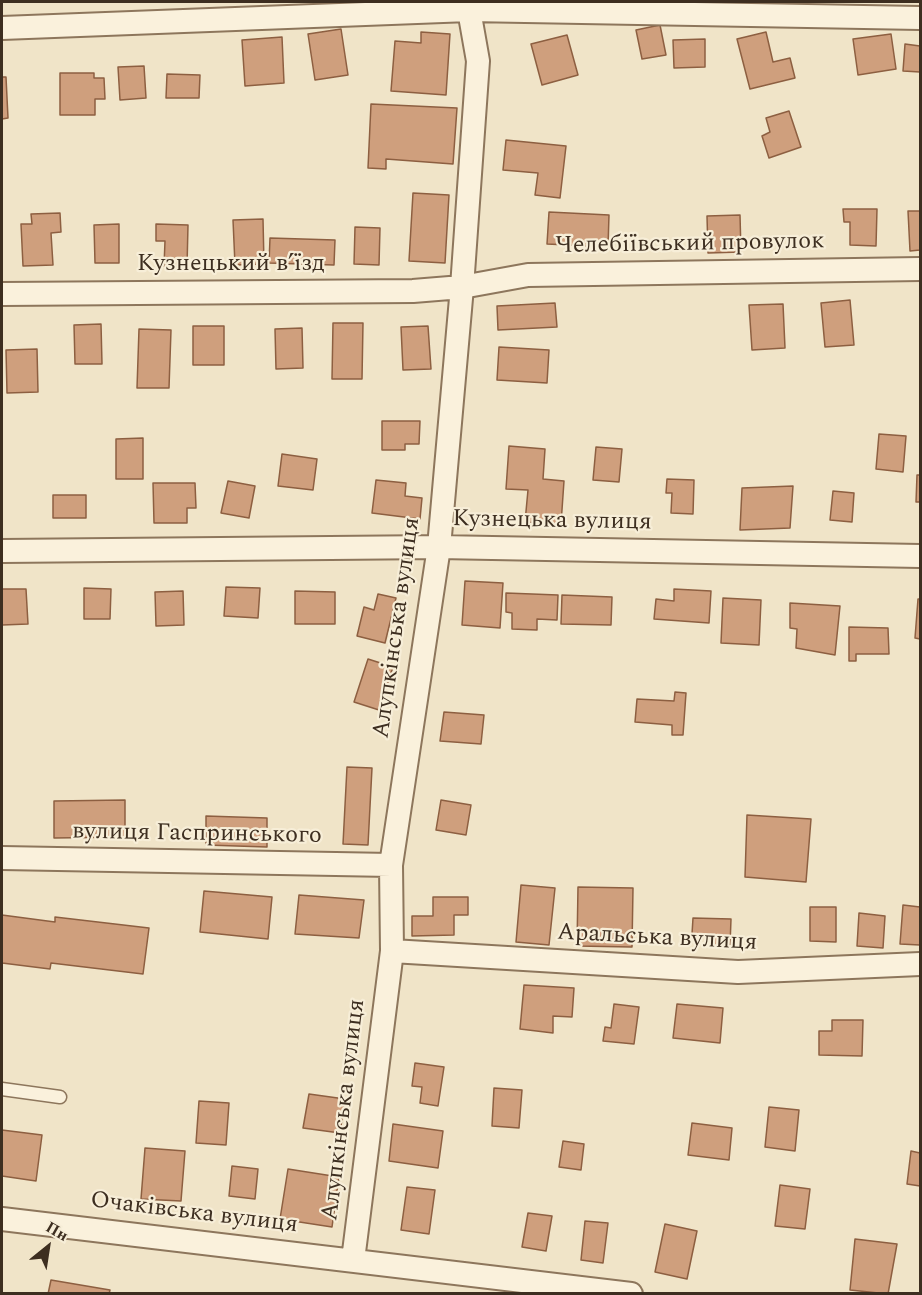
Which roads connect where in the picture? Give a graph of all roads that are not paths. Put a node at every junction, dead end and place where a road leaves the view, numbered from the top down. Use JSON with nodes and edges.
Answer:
{"nodes":[{"id":1,"x":469,"y":6,"type":"edge"},
{"id":2,"x":921,"y":18,"type":"edge"},
{"id":3,"x":2,"y":28,"type":"edge"},
{"id":4,"x":921,"y":269,"type":"edge"},
{"id":5,"x":462,"y":287,"type":"junction"},
{"id":6,"x":2,"y":294,"type":"edge"},
{"id":7,"x":439,"y":547,"type":"junction"},
{"id":8,"x":2,"y":551,"type":"edge"},
{"id":9,"x":921,"y":556,"type":"edge"},
{"id":10,"x":2,"y":858,"type":"edge"},
{"id":11,"x":391,"y":865,"type":"junction"},
{"id":12,"x":392,"y":951,"type":"junction"},
{"id":13,"x":921,"y":964,"type":"edge"},
{"id":14,"x":2,"y":1089,"type":"edge"},
{"id":15,"x":60,"y":1097,"type":"dead end"},
{"id":16,"x":2,"y":1219,"type":"edge"},
{"id":17,"x":353,"y":1260,"type":"junction"},
{"id":18,"x":631,"y":1293,"type":"edge"}],
"edges":[{"from":1,"to":2,"type":"street"},
{"from":1,"to":3,"type":"street"},
{"from":1,"to":5,"type":"street","name":"Алупкінська вулиця"},
{"from":4,"to":5,"type":"street","name":"Челебіївський провулок"},
{"from":5,"to":6,"type":"street","name":"Кузнецький в’їзд"},
{"from":5,"to":7,"type":"street","name":"Алупкінська вулиця"},
{"from":7,"to":8,"type":"street","name":"Кузнецька вулиця"},
{"from":7,"to":9,"type":"street","name":"Кузнецька вулиця"},
{"from":7,"to":11,"type":"street","name":"Алупкінська вулиця"},
{"from":10,"to":11,"type":"street","name":"вулиця Гаспринського"},
{"from":11,"to":12,"type":"street","name":"Алупкінська вулиця"},
{"from":12,"to":13,"type":"street","name":"Аральська вулиця"},
{"from":12,"to":17,"type":"street","name":"Алупкінська вулиця"},
{"from":14,"to":15,"type":"lane"},
{"from":16,"to":17,"type":"street","name":"Очаківська вулиця"},
{"from":17,"to":18,"type":"street","name":"Очаківська вулиця"}]}
